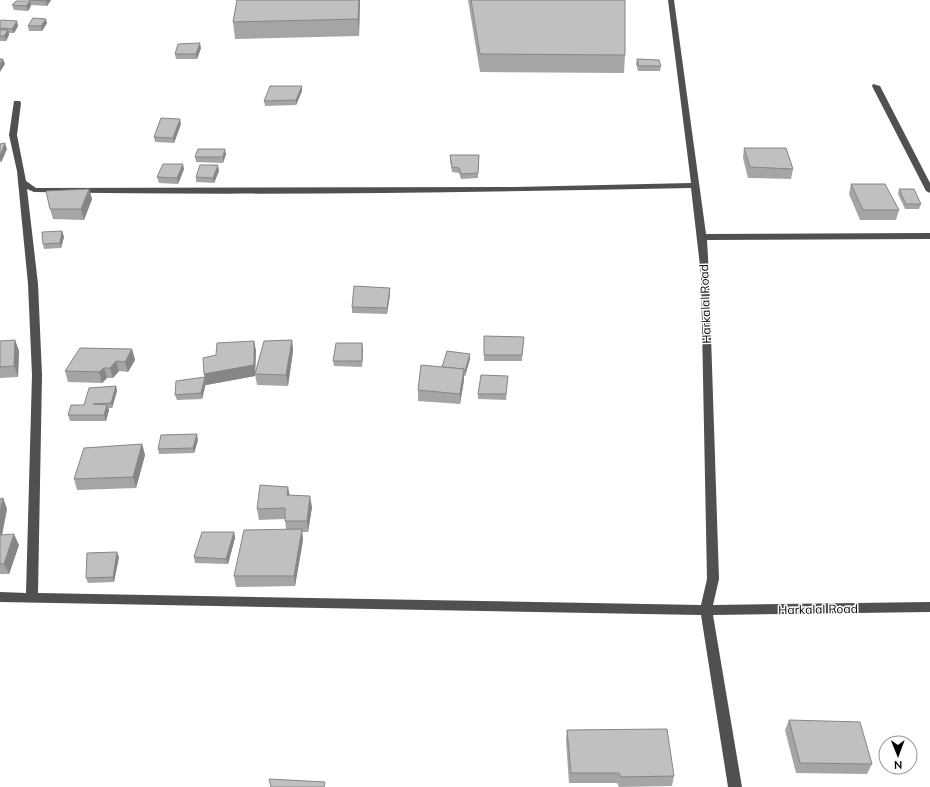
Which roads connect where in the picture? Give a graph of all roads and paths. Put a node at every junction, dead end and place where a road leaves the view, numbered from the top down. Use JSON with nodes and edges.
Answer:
{"nodes":[{"id":1,"x":671,"y":0,"type":"edge"},
{"id":2,"x":876,"y":86,"type":"dead end"},
{"id":3,"x":17,"y":103,"type":"dead end"},
{"id":4,"x":22,"y":182,"type":"junction"},
{"id":5,"x":696,"y":185,"type":"junction"},
{"id":6,"x":930,"y":191,"type":"edge"},
{"id":7,"x":930,"y":236,"type":"edge"},
{"id":8,"x":702,"y":237,"type":"junction"},
{"id":9,"x":0,"y":597,"type":"edge"},
{"id":10,"x":32,"y":597,"type":"junction"},
{"id":11,"x":930,"y":607,"type":"edge"},
{"id":12,"x":706,"y":610,"type":"junction"},
{"id":13,"x":735,"y":787,"type":"edge"}],
"edges":[{"from":1,"to":5,"type":"street","name":"Harkalal Road"},
{"from":2,"to":6,"type":"street"},
{"from":3,"to":4,"type":"street"},
{"from":4,"to":5,"type":"street"},
{"from":4,"to":10,"type":"street"},
{"from":5,"to":8,"type":"street","name":"Harkalal Road"},
{"from":7,"to":8,"type":"street"},
{"from":8,"to":12,"type":"street","name":"Harkalal Road"},
{"from":9,"to":10,"type":"street"},
{"from":10,"to":12,"type":"street"},
{"from":11,"to":12,"type":"street","name":"Harkalal Road"},
{"from":12,"to":13,"type":"street","name":"Harkalal Road"}]}
